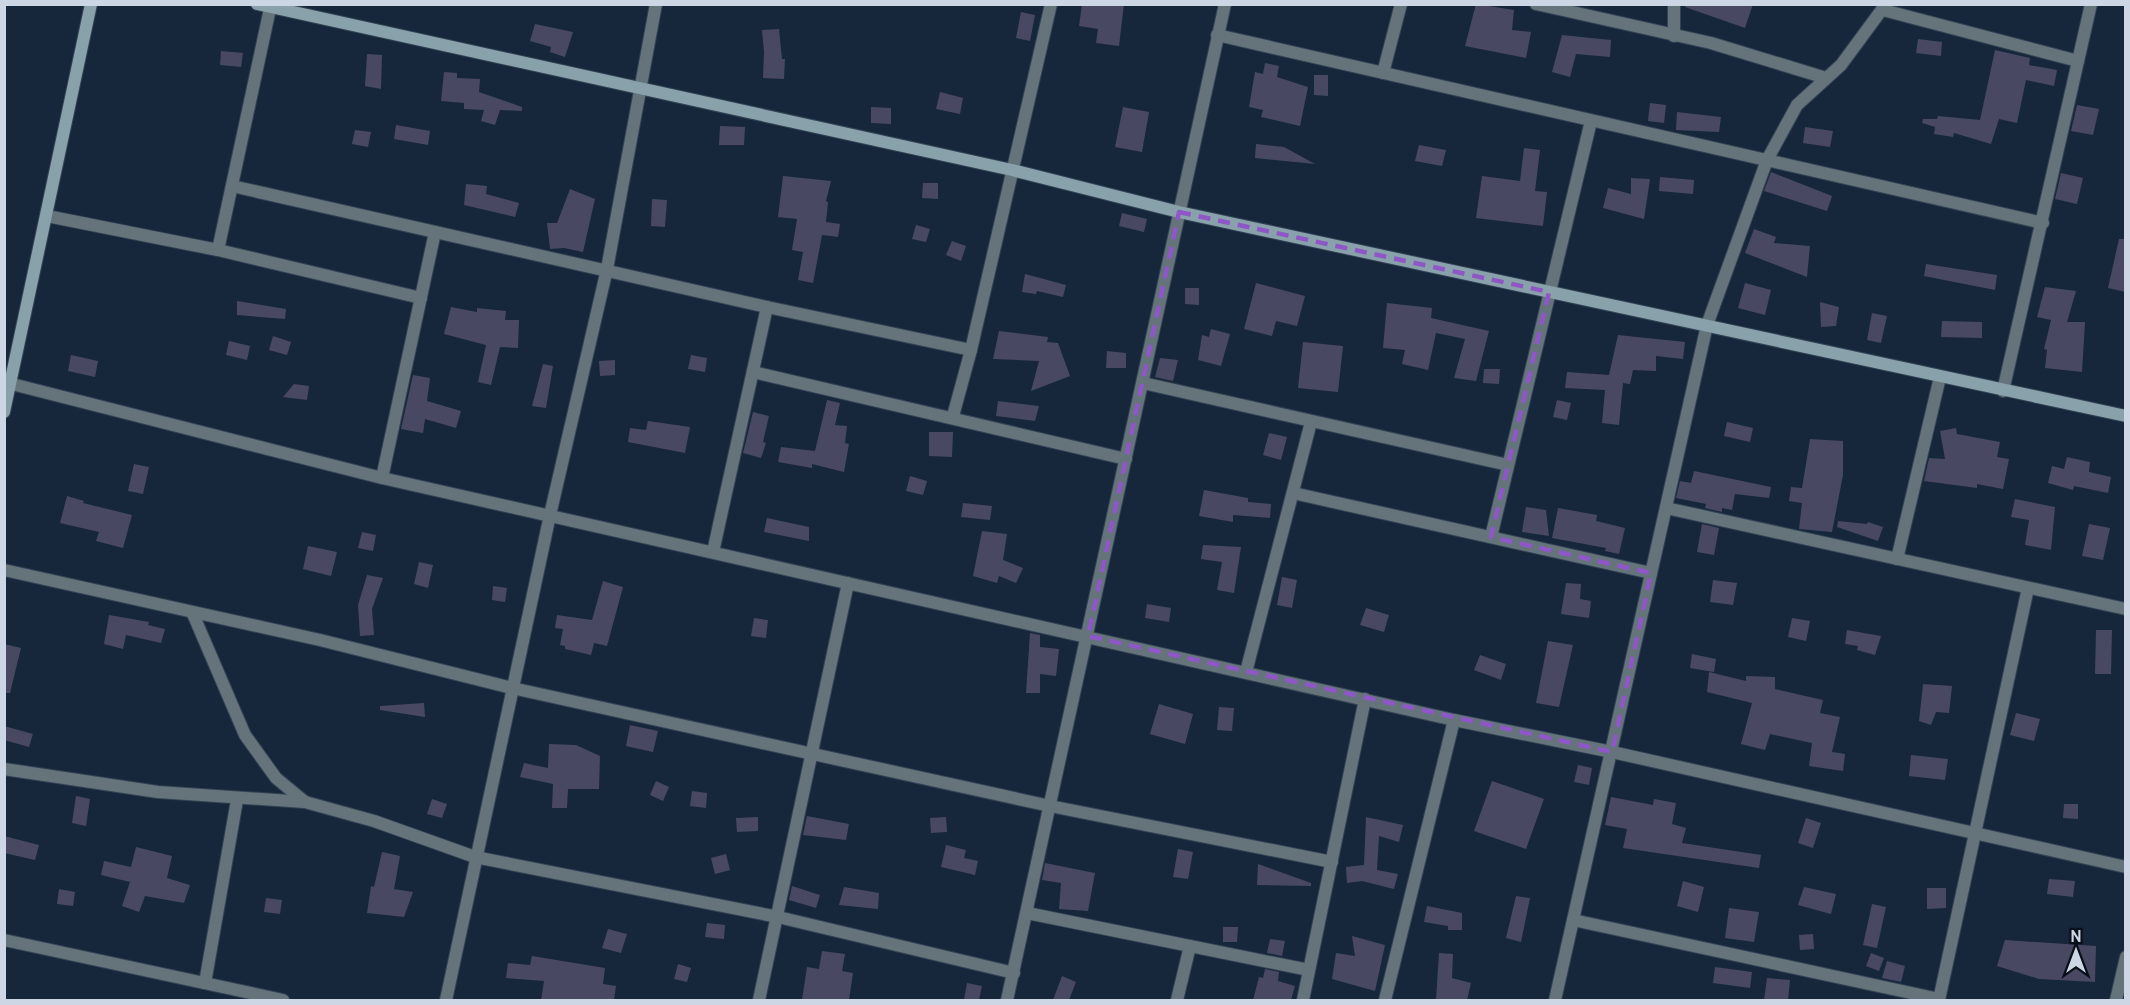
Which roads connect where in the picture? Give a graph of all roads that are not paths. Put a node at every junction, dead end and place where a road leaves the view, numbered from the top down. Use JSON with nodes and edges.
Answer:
{"nodes":[{"id":1,"x":91,"y":4,"type":"edge"},
{"id":2,"x":257,"y":4,"type":"edge"},
{"id":3,"x":656,"y":4,"type":"edge"},
{"id":4,"x":1051,"y":4,"type":"edge"},
{"id":5,"x":1225,"y":4,"type":"edge"},
{"id":6,"x":1401,"y":4,"type":"edge"},
{"id":7,"x":1536,"y":4,"type":"edge"},
{"id":8,"x":1674,"y":4,"type":"edge"},
{"id":9,"x":2091,"y":4,"type":"edge"},
{"id":10,"x":271,"y":6,"type":"edge"},
{"id":11,"x":1885,"y":7,"type":"edge"},
{"id":12,"x":1217,"y":35,"type":"junction"},
{"id":13,"x":1674,"y":36,"type":"junction"},
{"id":14,"x":2078,"y":61,"type":"junction"},
{"id":15,"x":1383,"y":73,"type":"junction"},
{"id":16,"x":1826,"y":78,"type":"junction"},
{"id":17,"x":639,"y":89,"type":"junction"},
{"id":18,"x":1591,"y":121,"type":"junction"},
{"id":19,"x":1767,"y":160,"type":"junction"},
{"id":20,"x":1012,"y":170,"type":"junction"},
{"id":21,"x":231,"y":186,"type":"junction"},
{"id":22,"x":1179,"y":212,"type":"junction"},
{"id":23,"x":47,"y":216,"type":"junction"},
{"id":24,"x":2043,"y":223,"type":"junction"},
{"id":25,"x":435,"y":232,"type":"junction"},
{"id":26,"x":218,"y":250,"type":"junction"},
{"id":27,"x":606,"y":269,"type":"junction"},
{"id":28,"x":1549,"y":292,"type":"junction"},
{"id":29,"x":421,"y":298,"type":"junction"},
{"id":30,"x":767,"y":307,"type":"junction"},
{"id":31,"x":1707,"y":325,"type":"junction"},
{"id":32,"x":971,"y":350,"type":"junction"},
{"id":33,"x":753,"y":372,"type":"junction"},
{"id":34,"x":1940,"y":377,"type":"junction"},
{"id":35,"x":8,"y":383,"type":"edge"},
{"id":36,"x":1143,"y":383,"type":"junction"},
{"id":37,"x":2002,"y":391,"type":"junction"},
{"id":38,"x":4,"y":412,"type":"edge"},
{"id":39,"x":953,"y":416,"type":"junction"},
{"id":40,"x":2126,"y":416,"type":"edge"},
{"id":41,"x":1311,"y":422,"type":"junction"},
{"id":42,"x":1126,"y":459,"type":"junction"},
{"id":43,"x":1508,"y":465,"type":"junction"},
{"id":44,"x":382,"y":478,"type":"junction"},
{"id":45,"x":1293,"y":493,"type":"junction"},
{"id":46,"x":1666,"y":508,"type":"junction"},
{"id":47,"x":550,"y":515,"type":"junction"},
{"id":48,"x":1491,"y":537,"type":"junction"},
{"id":49,"x":714,"y":552,"type":"junction"},
{"id":50,"x":1897,"y":560,"type":"junction"},
{"id":51,"x":4,"y":570,"type":"edge"},
{"id":52,"x":1651,"y":573,"type":"junction"},
{"id":53,"x":848,"y":583,"type":"junction"},
{"id":54,"x":2028,"y":588,"type":"junction"},
{"id":55,"x":2126,"y":609,"type":"edge"},
{"id":56,"x":193,"y":614,"type":"junction"},
{"id":57,"x":1088,"y":636,"type":"junction"},
{"id":58,"x":1246,"y":672,"type":"junction"},
{"id":59,"x":512,"y":688,"type":"junction"},
{"id":60,"x":1365,"y":699,"type":"junction"},
{"id":61,"x":1454,"y":720,"type":"junction"},
{"id":62,"x":1612,"y":752,"type":"junction"},
{"id":63,"x":813,"y":754,"type":"junction"},
{"id":64,"x":4,"y":769,"type":"edge"},
{"id":65,"x":237,"y":800,"type":"junction"},
{"id":66,"x":305,"y":802,"type":"junction"},
{"id":67,"x":1050,"y":806,"type":"junction"},
{"id":68,"x":1974,"y":833,"type":"junction"},
{"id":69,"x":476,"y":857,"type":"junction"},
{"id":70,"x":1332,"y":862,"type":"junction"},
{"id":71,"x":2126,"y":867,"type":"edge"},
{"id":72,"x":1027,"y":913,"type":"junction"},
{"id":73,"x":778,"y":917,"type":"junction"},
{"id":74,"x":1574,"y":920,"type":"junction"},
{"id":75,"x":4,"y":940,"type":"edge"},
{"id":76,"x":1190,"y":946,"type":"junction"},
{"id":77,"x":2126,"y":957,"type":"edge"},
{"id":78,"x":1309,"y":970,"type":"junction"},
{"id":79,"x":1014,"y":973,"type":"junction"},
{"id":80,"x":205,"y":983,"type":"junction"},
{"id":81,"x":269,"y":999,"type":"edge"},
{"id":82,"x":283,"y":1000,"type":"edge"},
{"id":83,"x":446,"y":1000,"type":"edge"},
{"id":84,"x":759,"y":1000,"type":"edge"},
{"id":85,"x":1007,"y":1000,"type":"edge"},
{"id":86,"x":1177,"y":1000,"type":"edge"},
{"id":87,"x":1303,"y":1000,"type":"edge"},
{"id":88,"x":1385,"y":1000,"type":"edge"},
{"id":89,"x":1555,"y":1000,"type":"edge"},
{"id":90,"x":1939,"y":1000,"type":"edge"},
{"id":91,"x":2116,"y":1000,"type":"edge"}],
"edges":[{"from":1,"to":23,"type":"street"},
{"from":2,"to":10,"type":"street"},
{"from":3,"to":17,"type":"street"},
{"from":4,"to":20,"type":"street"},
{"from":5,"to":12,"type":"street"},
{"from":6,"to":15,"type":"street"},
{"from":7,"to":13,"type":"street"},
{"from":8,"to":13,"type":"street"},
{"from":9,"to":14,"type":"street"},
{"from":10,"to":17,"type":"street"},
{"from":10,"to":21,"type":"street"},
{"from":11,"to":14,"type":"street"},
{"from":11,"to":16,"type":"street"},
{"from":12,"to":15,"type":"street"},
{"from":12,"to":22,"type":"street"},
{"from":13,"to":16,"type":"street"},
{"from":14,"to":24,"type":"street"},
{"from":15,"to":18,"type":"street"},
{"from":16,"to":19,"type":"street"},
{"from":17,"to":20,"type":"street"},
{"from":17,"to":27,"type":"street"},
{"from":18,"to":19,"type":"street"},
{"from":18,"to":28,"type":"street"},
{"from":19,"to":24,"type":"street"},
{"from":19,"to":31,"type":"street"},
{"from":20,"to":22,"type":"street"},
{"from":20,"to":32,"type":"street"},
{"from":21,"to":25,"type":"street"},
{"from":21,"to":26,"type":"street"},
{"from":22,"to":28,"type":"street"},
{"from":22,"to":36,"type":"street"},
{"from":23,"to":26,"type":"street"},
{"from":23,"to":35,"type":"street"},
{"from":24,"to":37,"type":"street"},
{"from":25,"to":27,"type":"street"},
{"from":25,"to":29,"type":"street"},
{"from":26,"to":29,"type":"street"},
{"from":27,"to":30,"type":"street"},
{"from":27,"to":47,"type":"street"},
{"from":28,"to":31,"type":"street"},
{"from":28,"to":43,"type":"street"},
{"from":29,"to":44,"type":"street"},
{"from":30,"to":32,"type":"street"},
{"from":30,"to":33,"type":"street"},
{"from":31,"to":34,"type":"street"},
{"from":31,"to":46,"type":"street"},
{"from":32,"to":39,"type":"street"},
{"from":33,"to":39,"type":"street"},
{"from":33,"to":49,"type":"street"},
{"from":34,"to":37,"type":"street"},
{"from":34,"to":50,"type":"street"},
{"from":35,"to":38,"type":"street"},
{"from":35,"to":44,"type":"street"},
{"from":36,"to":41,"type":"street"},
{"from":36,"to":42,"type":"street"},
{"from":37,"to":40,"type":"street"},
{"from":39,"to":42,"type":"street"},
{"from":41,"to":43,"type":"street"},
{"from":41,"to":45,"type":"street"},
{"from":42,"to":57,"type":"street"},
{"from":43,"to":48,"type":"street"},
{"from":44,"to":47,"type":"street"},
{"from":45,"to":48,"type":"street"},
{"from":45,"to":58,"type":"street"},
{"from":46,"to":50,"type":"street"},
{"from":46,"to":52,"type":"street"},
{"from":47,"to":49,"type":"street"},
{"from":47,"to":59,"type":"street"},
{"from":48,"to":52,"type":"street"},
{"from":49,"to":53,"type":"street"},
{"from":50,"to":54,"type":"street"},
{"from":51,"to":56,"type":"street"},
{"from":52,"to":62,"type":"street"},
{"from":53,"to":57,"type":"street"},
{"from":53,"to":63,"type":"street"},
{"from":54,"to":55,"type":"street"},
{"from":54,"to":68,"type":"street"},
{"from":56,"to":59,"type":"street"},
{"from":56,"to":66,"type":"street"},
{"from":57,"to":58,"type":"street"},
{"from":57,"to":67,"type":"street"},
{"from":58,"to":60,"type":"street"},
{"from":59,"to":63,"type":"street"},
{"from":59,"to":69,"type":"street"},
{"from":60,"to":61,"type":"street"},
{"from":60,"to":70,"type":"street"},
{"from":61,"to":62,"type":"street"},
{"from":61,"to":88,"type":"street"},
{"from":62,"to":68,"type":"street"},
{"from":62,"to":74,"type":"street"},
{"from":63,"to":67,"type":"street"},
{"from":63,"to":73,"type":"street"},
{"from":64,"to":65,"type":"street"},
{"from":65,"to":66,"type":"street"},
{"from":65,"to":80,"type":"street"},
{"from":66,"to":69,"type":"street"},
{"from":67,"to":70,"type":"street"},
{"from":67,"to":72,"type":"street"},
{"from":68,"to":71,"type":"street"},
{"from":68,"to":90,"type":"street"},
{"from":69,"to":73,"type":"street"},
{"from":69,"to":83,"type":"street"},
{"from":70,"to":78,"type":"street"},
{"from":72,"to":76,"type":"street"},
{"from":72,"to":79,"type":"street"},
{"from":73,"to":79,"type":"street"},
{"from":73,"to":84,"type":"street"},
{"from":74,"to":89,"type":"street"},
{"from":74,"to":90,"type":"street"},
{"from":75,"to":80,"type":"street"},
{"from":76,"to":78,"type":"street"},
{"from":76,"to":86,"type":"street"},
{"from":77,"to":91,"type":"street"},
{"from":78,"to":87,"type":"street"},
{"from":79,"to":85,"type":"street"},
{"from":80,"to":81,"type":"street"},
{"from":81,"to":82,"type":"street"}]}
